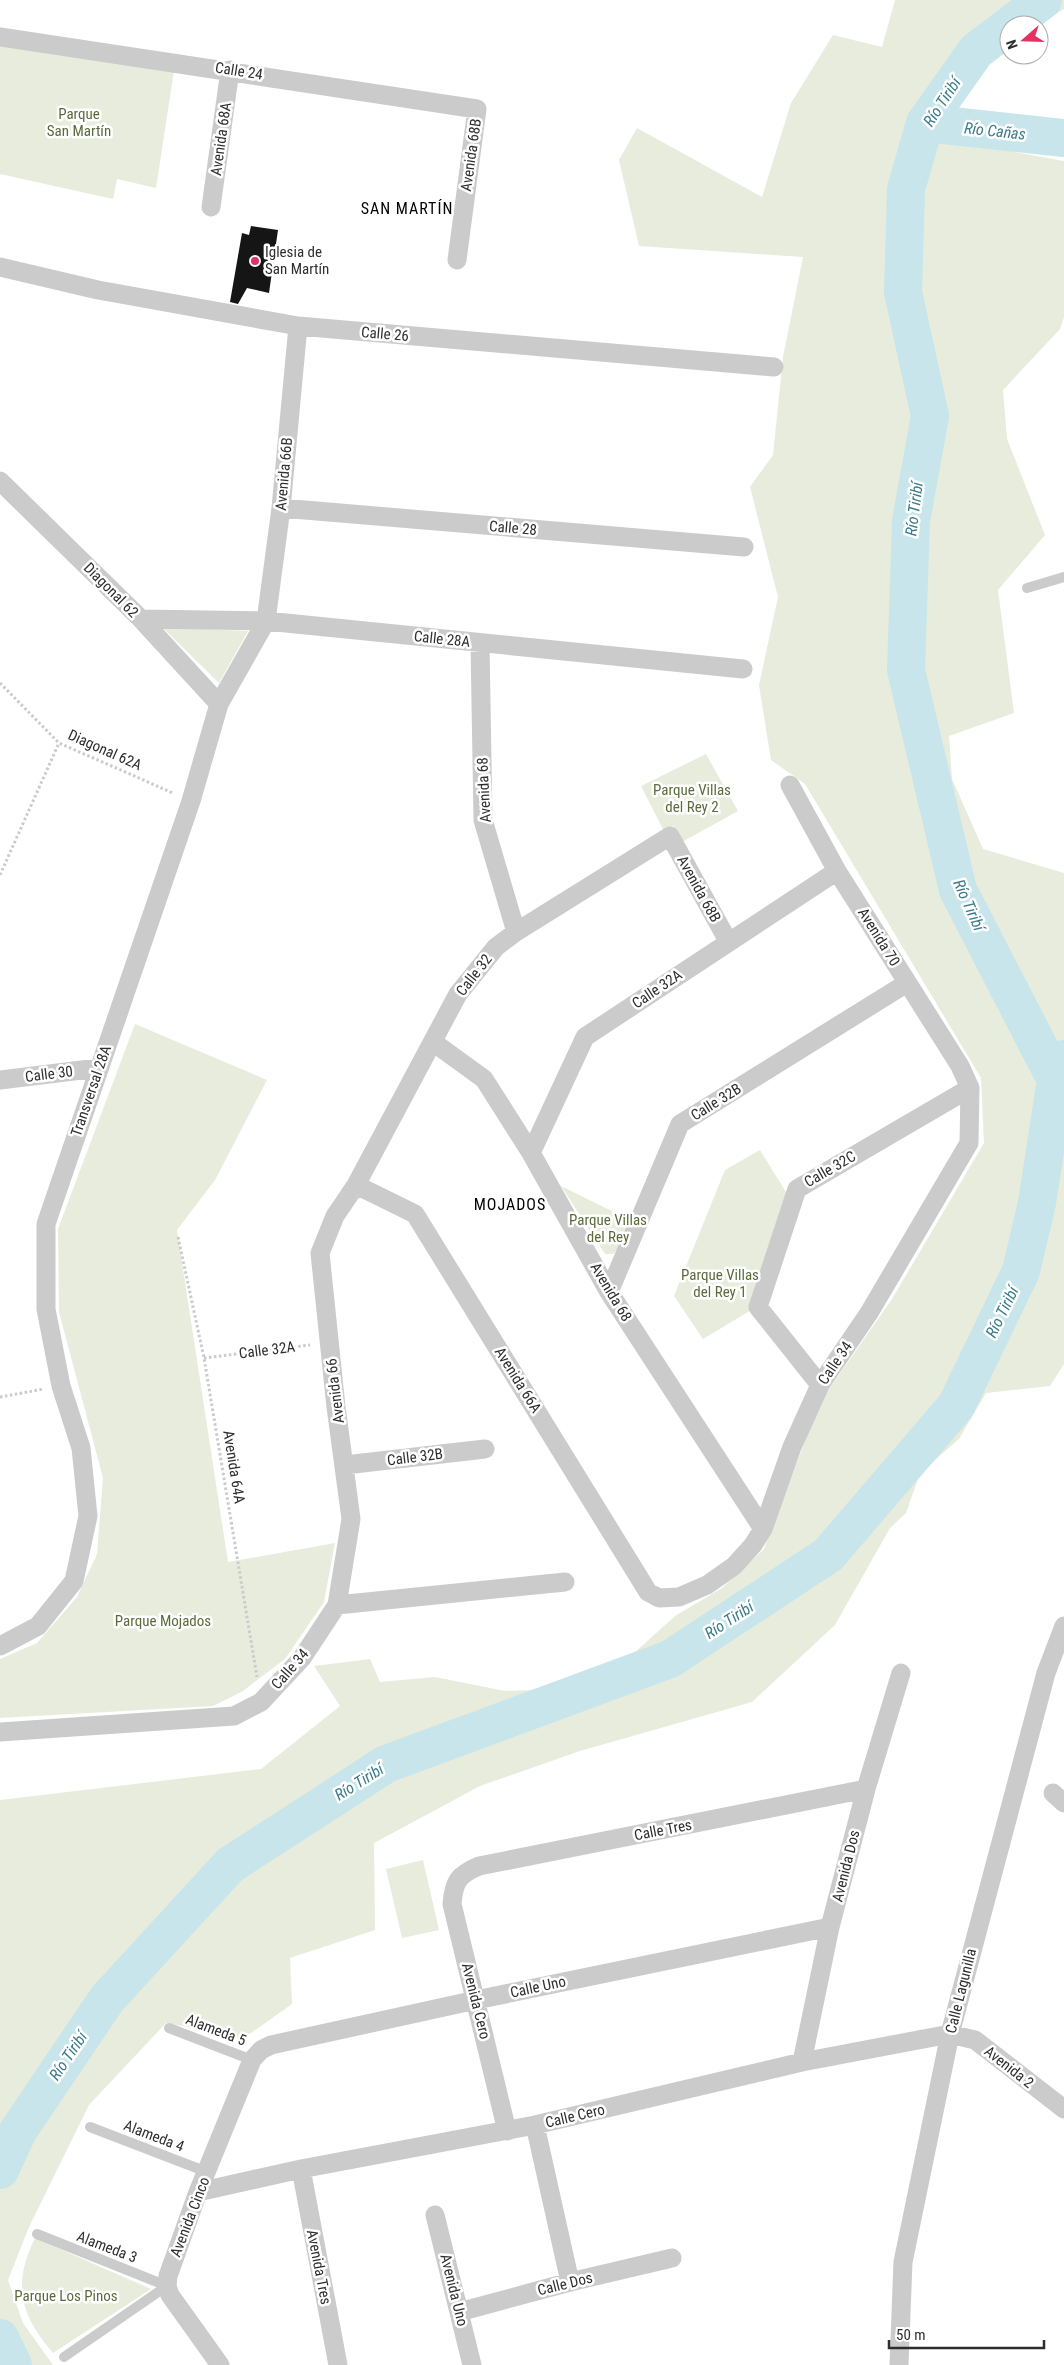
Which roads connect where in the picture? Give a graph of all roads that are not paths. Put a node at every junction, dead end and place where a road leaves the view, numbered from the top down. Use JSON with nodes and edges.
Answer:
{"nodes":[{"id":1,"x":0,"y":37,"type":"edge"},
{"id":2,"x":230,"y":70,"type":"junction"},
{"id":3,"x":477,"y":109,"type":"joint"},
{"id":4,"x":211,"y":207,"type":"dead end"},
{"id":5,"x":457,"y":260,"type":"dead end"},
{"id":6,"x":0,"y":267,"type":"edge"},
{"id":7,"x":298,"y":326,"type":"junction"},
{"id":8,"x":774,"y":367,"type":"dead end"},
{"id":9,"x":0,"y":480,"type":"edge"},
{"id":10,"x":281,"y":508,"type":"junction"},
{"id":11,"x":744,"y":547,"type":"dead end"},
{"id":12,"x":1064,"y":577,"type":"edge"},
{"id":13,"x":1027,"y":588,"type":"dead end"},
{"id":14,"x":140,"y":619,"type":"junction"},
{"id":15,"x":266,"y":621,"type":"junction"},
{"id":16,"x":480,"y":643,"type":"junction"},
{"id":17,"x":743,"y":669,"type":"dead end"},
{"id":18,"x":219,"y":704,"type":"junction"},
{"id":19,"x":790,"y":785,"type":"dead end"},
{"id":20,"x":670,"y":836,"type":"joint"},
{"id":21,"x":837,"y":871,"type":"junction"},
{"id":22,"x":516,"y":932,"type":"junction"},
{"id":23,"x":728,"y":941,"type":"junction"},
{"id":24,"x":907,"y":983,"type":"junction"},
{"id":25,"x":433,"y":1042,"type":"junction"},
{"id":26,"x":98,"y":1068,"type":"junction"},
{"id":27,"x":0,"y":1080,"type":"edge"},
{"id":28,"x":970,"y":1088,"type":"junction"},
{"id":29,"x":531,"y":1153,"type":"junction"},
{"id":30,"x":356,"y":1185,"type":"junction"},
{"id":31,"x":609,"y":1292,"type":"junction"},
{"id":32,"x":820,"y":1385,"type":"junction"},
{"id":33,"x":485,"y":1449,"type":"dead end"},
{"id":34,"x":345,"y":1465,"type":"junction"},
{"id":35,"x":763,"y":1529,"type":"junction"},
{"id":36,"x":565,"y":1582,"type":"dead end"},
{"id":37,"x":659,"y":1598,"type":"joint"},
{"id":38,"x":337,"y":1605,"type":"junction"},
{"id":39,"x":1064,"y":1626,"type":"edge"},
{"id":40,"x":0,"y":1646,"type":"edge"},
{"id":41,"x":901,"y":1673,"type":"dead end"},
{"id":42,"x":0,"y":1732,"type":"edge"},
{"id":43,"x":866,"y":1789,"type":"junction"},
{"id":44,"x":462,"y":1874,"type":"joint"},
{"id":45,"x":830,"y":1928,"type":"junction"},
{"id":46,"x":476,"y":2000,"type":"junction"},
{"id":47,"x":169,"y":2028,"type":"dead end"},
{"id":48,"x":950,"y":2034,"type":"junction"},
{"id":49,"x":252,"y":2060,"type":"junction"},
{"id":50,"x":802,"y":2062,"type":"junction"},
{"id":51,"x":1064,"y":2109,"type":"edge"},
{"id":52,"x":535,"y":2125,"type":"junction"},
{"id":53,"x":90,"y":2127,"type":"dead end"},
{"id":54,"x":507,"y":2131,"type":"junction"},
{"id":55,"x":301,"y":2169,"type":"junction"},
{"id":56,"x":207,"y":2172,"type":"junction"},
{"id":57,"x":198,"y":2192,"type":"junction"},
{"id":58,"x":435,"y":2216,"type":"dead end"},
{"id":59,"x":37,"y":2234,"type":"dead end"},
{"id":60,"x":672,"y":2258,"type":"dead end"},
{"id":61,"x":570,"y":2282,"type":"junction"},
{"id":62,"x":167,"y":2286,"type":"junction"},
{"id":63,"x":459,"y":2312,"type":"junction"},
{"id":64,"x":64,"y":2357,"type":"dead end"},
{"id":65,"x":220,"y":2365,"type":"edge"},
{"id":66,"x":338,"y":2365,"type":"edge"},
{"id":67,"x":472,"y":2365,"type":"edge"},
{"id":68,"x":899,"y":2365,"type":"edge"}],
"edges":[{"from":1,"to":2,"type":"street","name":"Calle 24"},
{"from":2,"to":3,"type":"street","name":"Calle 24"},
{"from":2,"to":4,"type":"street","name":"Avenida 68A"},
{"from":3,"to":5,"type":"street","name":"Avenida 68B"},
{"from":6,"to":7,"type":"street","name":"Calle 26"},
{"from":7,"to":8,"type":"street","name":"Calle 26"},
{"from":7,"to":10,"type":"street","name":"Avenida 66B"},
{"from":9,"to":14,"type":"street","name":"Diagonal 62"},
{"from":10,"to":11,"type":"street","name":"Calle 28"},
{"from":10,"to":15,"type":"street","name":"Avenida 66B"},
{"from":12,"to":13,"type":"lane"},
{"from":14,"to":15,"type":"street","name":"Calle 28A"},
{"from":14,"to":18,"type":"street","name":"Diagonal 62"},
{"from":15,"to":16,"type":"street","name":"Calle 28A"},
{"from":15,"to":18,"type":"street","name":"Transversal 28A"},
{"from":16,"to":17,"type":"street","name":"Calle 28A"},
{"from":16,"to":22,"type":"street","name":"Avenida 68"},
{"from":18,"to":26,"type":"street","name":"Transversal 28A"},
{"from":19,"to":21,"type":"street","name":"Avenida 70"},
{"from":20,"to":22,"type":"street","name":"Calle 32"},
{"from":20,"to":23,"type":"street","name":"Avenida 68B"},
{"from":21,"to":23,"type":"street","name":"Calle 32A"},
{"from":21,"to":24,"type":"street","name":"Avenida 70"},
{"from":22,"to":25,"type":"street","name":"Calle 32"},
{"from":23,"to":29,"type":"street","name":"Calle 32A"},
{"from":24,"to":28,"type":"street","name":"Avenida 70"},
{"from":24,"to":31,"type":"street","name":"Calle 32B"},
{"from":25,"to":29,"type":"street","name":"Avenida 68"},
{"from":25,"to":30,"type":"street","name":"Calle 32"},
{"from":26,"to":27,"type":"street","name":"Calle 30"},
{"from":26,"to":40,"type":"street","name":"Transversal 28A"},
{"from":28,"to":32,"type":"street","name":"Calle 34"},
{"from":28,"to":32,"type":"street","name":"Calle 32C"},
{"from":29,"to":31,"type":"street","name":"Avenida 68"},
{"from":30,"to":34,"type":"street","name":"Avenida 66"},
{"from":30,"to":37,"type":"street","name":"Avenida 66A"},
{"from":31,"to":35,"type":"street","name":"Avenida 68"},
{"from":32,"to":35,"type":"street","name":"Calle 34"},
{"from":33,"to":34,"type":"street","name":"Calle 32B"},
{"from":34,"to":38,"type":"street","name":"Avenida 66"},
{"from":35,"to":37,"type":"street","name":"Calle 34"},
{"from":36,"to":38,"type":"street"},
{"from":38,"to":42,"type":"street","name":"Calle 34"},
{"from":39,"to":48,"type":"street","name":"Calle Lagunilla"},
{"from":41,"to":43,"type":"street","name":"Avenida Dos"},
{"from":43,"to":44,"type":"street","name":"Calle Tres"},
{"from":43,"to":45,"type":"street","name":"Avenida Dos"},
{"from":44,"to":46,"type":"street","name":"Avenida Cero"},
{"from":45,"to":46,"type":"street","name":"Calle Uno"},
{"from":45,"to":50,"type":"street","name":"Avenida Dos"},
{"from":46,"to":49,"type":"street","name":"Calle Uno"},
{"from":46,"to":54,"type":"street","name":"Avenida Cero"},
{"from":47,"to":49,"type":"lane","name":"Alameda 5"},
{"from":48,"to":50,"type":"street","name":"Calle Cero"},
{"from":48,"to":51,"type":"street","name":"Avenida 2"},
{"from":48,"to":68,"type":"street","name":"Calle Lagunilla"},
{"from":49,"to":56,"type":"street","name":"Avenida Cinco"},
{"from":50,"to":52,"type":"street","name":"Calle Cero"},
{"from":52,"to":54,"type":"street","name":"Calle Cero"},
{"from":52,"to":61,"type":"street"},
{"from":53,"to":56,"type":"lane","name":"Alameda 4"},
{"from":54,"to":55,"type":"street","name":"Calle Cero"},
{"from":55,"to":57,"type":"street","name":"Calle Cero"},
{"from":55,"to":66,"type":"street","name":"Avenida Tres"},
{"from":56,"to":57,"type":"street","name":"Avenida Cinco"},
{"from":57,"to":62,"type":"street","name":"Avenida Cinco"},
{"from":58,"to":63,"type":"street","name":"Avenida Uno"},
{"from":59,"to":62,"type":"lane","name":"Alameda 3"},
{"from":60,"to":61,"type":"street","name":"Calle Dos"},
{"from":61,"to":63,"type":"street","name":"Calle Dos"},
{"from":62,"to":64,"type":"lane"},
{"from":62,"to":65,"type":"street"},
{"from":63,"to":67,"type":"street","name":"Avenida Uno"}]}
